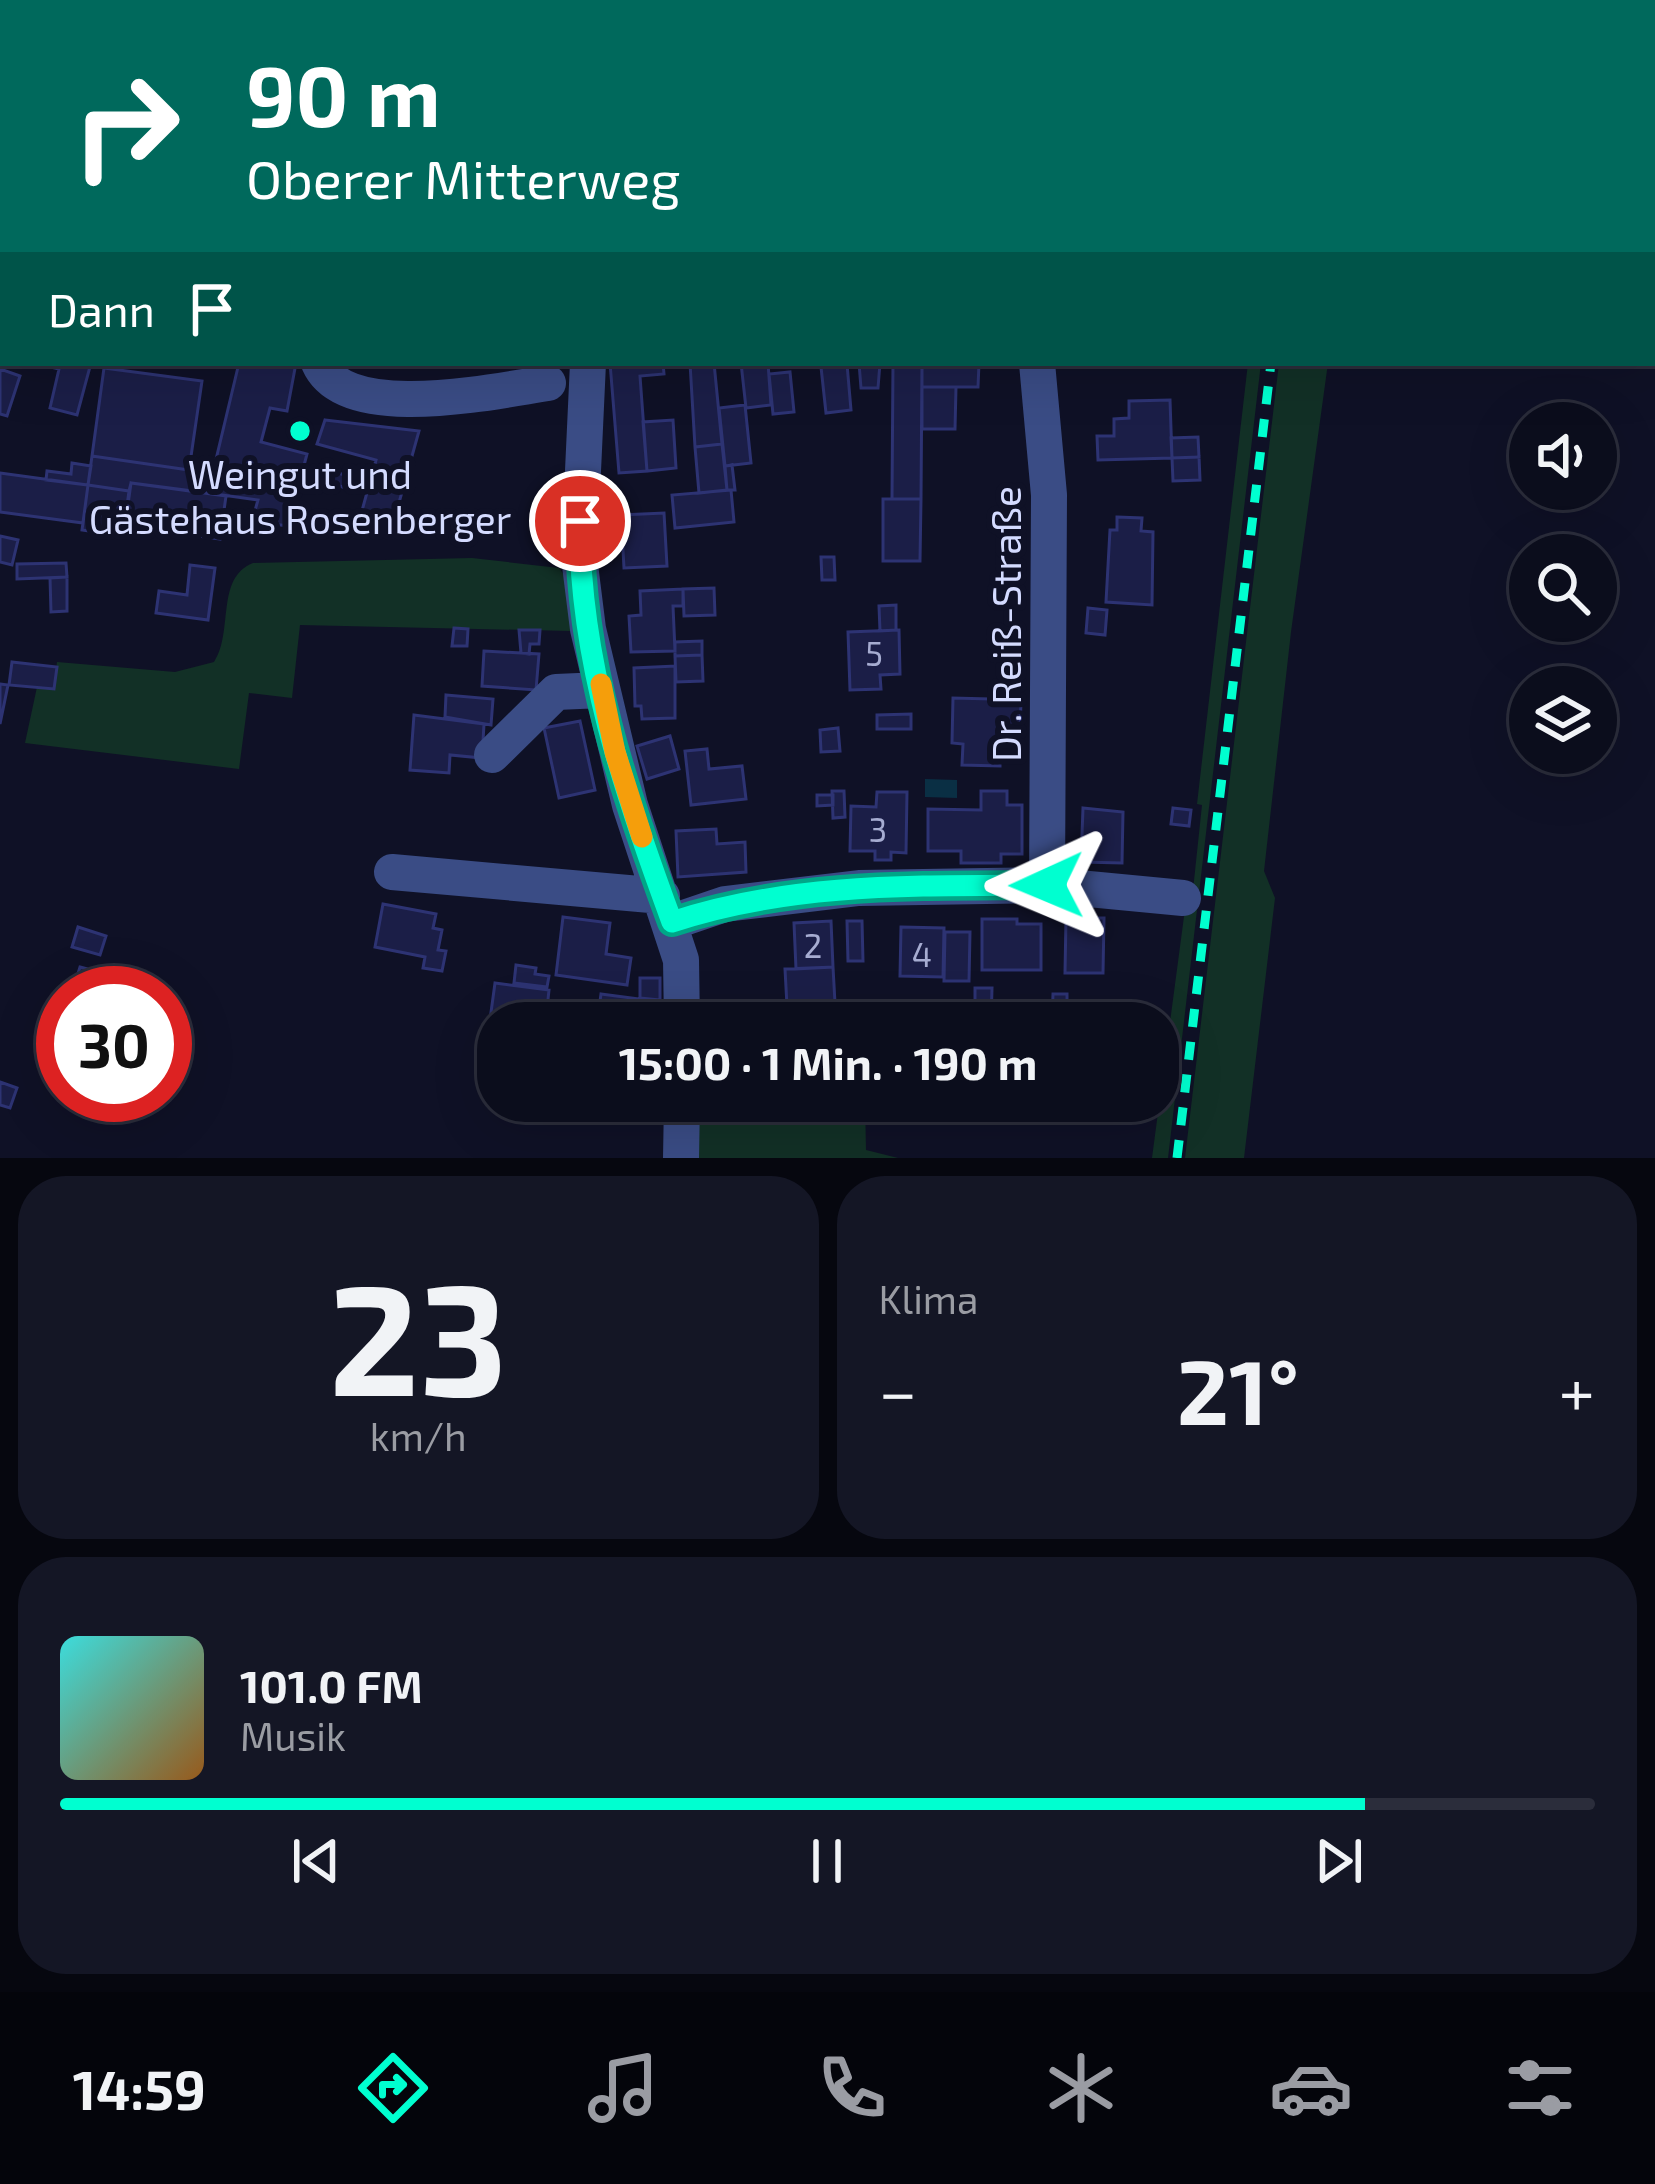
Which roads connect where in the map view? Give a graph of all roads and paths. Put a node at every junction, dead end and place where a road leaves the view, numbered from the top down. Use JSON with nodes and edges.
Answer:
{"nodes":[{"id":1,"x":320,"y":366,"type":"edge"},
{"id":2,"x":588,"y":366,"type":"edge"},
{"id":3,"x":1036,"y":366,"type":"edge"},
{"id":4,"x":548,"y":383,"type":"dead end"},
{"id":5,"x":602,"y":690,"type":"junction"},
{"id":6,"x":492,"y":754,"type":"dead end"},
{"id":7,"x":392,"y":872,"type":"dead end"},
{"id":8,"x":1047,"y":885,"type":"junction"},
{"id":9,"x":1183,"y":898,"type":"dead end"},
{"id":10,"x":667,"y":909,"type":"junction"},
{"id":11,"x":682,"y":1002,"type":"edge"},
{"id":12,"x":682,"y":1122,"type":"edge"},
{"id":13,"x":681,"y":1158,"type":"edge"}],
"edges":[{"from":1,"to":4,"type":"street"},
{"from":2,"to":5,"type":"street"},
{"from":3,"to":8,"type":"street","name":"Dr. Reiß-Straße"},
{"from":5,"to":6,"type":"street"},
{"from":5,"to":10,"type":"street"},
{"from":7,"to":10,"type":"street"},
{"from":8,"to":9,"type":"street"},
{"from":8,"to":10,"type":"street"},
{"from":10,"to":11,"type":"street"},
{"from":12,"to":13,"type":"street"}]}
